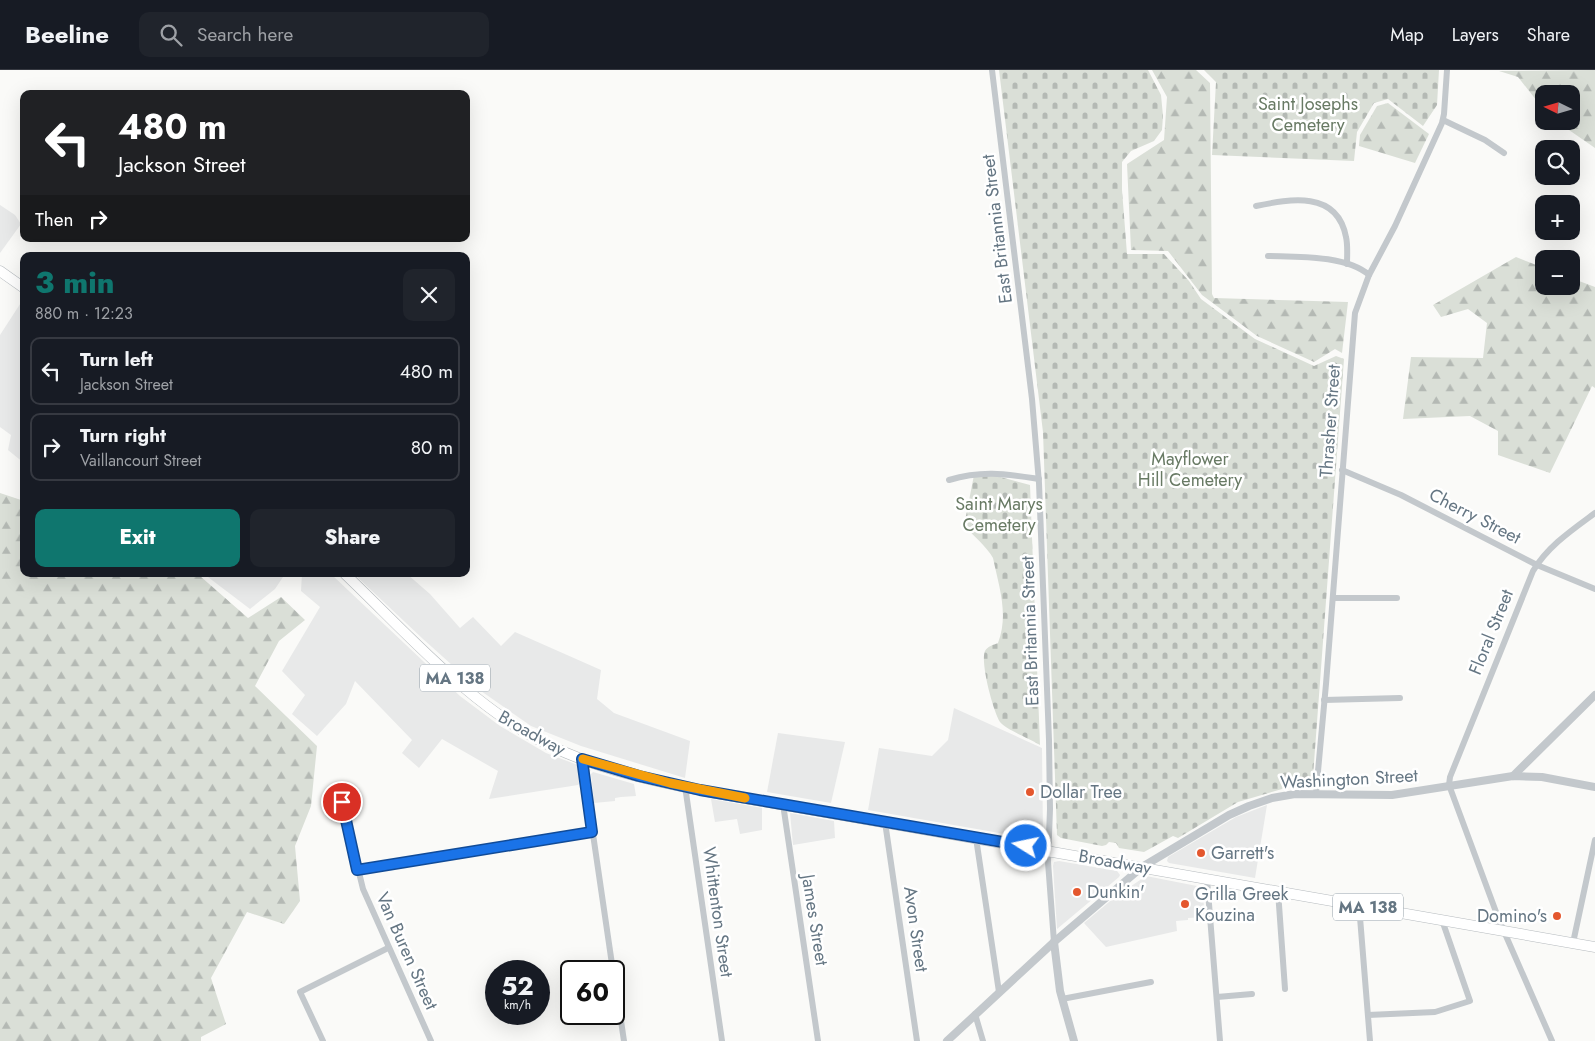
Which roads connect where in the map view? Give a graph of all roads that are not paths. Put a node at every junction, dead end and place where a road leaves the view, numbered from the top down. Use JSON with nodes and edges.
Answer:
{"nodes":[{"id":1,"x":992,"y":70,"type":"edge"},
{"id":2,"x":1447,"y":70,"type":"edge"},
{"id":3,"x":1443,"y":120,"type":"junction"},
{"id":4,"x":1504,"y":153,"type":"dead end"},
{"id":5,"x":1256,"y":206,"type":"dead end"},
{"id":6,"x":1268,"y":256,"type":"dead end"},
{"id":7,"x":1348,"y":264,"type":"junction"},
{"id":8,"x":0,"y":271,"type":"edge"},
{"id":9,"x":1369,"y":275,"type":"junction"},
{"id":10,"x":20,"y":285,"type":"edge"},
{"id":11,"x":1342,"y":470,"type":"junction"},
{"id":12,"x":1039,"y":479,"type":"junction"},
{"id":13,"x":949,"y":480,"type":"dead end"},
{"id":14,"x":1595,"y":513,"type":"edge"},
{"id":15,"x":1537,"y":565,"type":"junction"},
{"id":16,"x":348,"y":577,"type":"edge"},
{"id":17,"x":1595,"y":589,"type":"edge"},
{"id":18,"x":1333,"y":598,"type":"junction"},
{"id":19,"x":1397,"y":598,"type":"dead end"},
{"id":20,"x":1595,"y":695,"type":"edge"},
{"id":21,"x":1400,"y":698,"type":"dead end"},
{"id":22,"x":1324,"y":700,"type":"junction"},
{"id":23,"x":582,"y":759,"type":"junction"},
{"id":24,"x":1513,"y":776,"type":"junction"},
{"id":25,"x":1449,"y":785,"type":"junction"},
{"id":26,"x":338,"y":786,"type":"dead end"},
{"id":27,"x":684,"y":786,"type":"junction"},
{"id":28,"x":1595,"y":787,"type":"edge"},
{"id":29,"x":1316,"y":793,"type":"junction"},
{"id":30,"x":783,"y":804,"type":"junction"},
{"id":31,"x":884,"y":822,"type":"junction"},
{"id":32,"x":592,"y":832,"type":"junction"},
{"id":33,"x":976,"y":838,"type":"junction"},
{"id":34,"x":1595,"y":840,"type":"edge"},
{"id":35,"x":1048,"y":850,"type":"junction"},
{"id":36,"x":1142,"y":867,"type":"junction"},
{"id":37,"x":357,"y":870,"type":"junction"},
{"id":38,"x":1207,"y":878,"type":"junction"},
{"id":39,"x":1278,"y":891,"type":"junction"},
{"id":40,"x":1359,"y":905,"type":"junction"},
{"id":41,"x":1442,"y":920,"type":"junction"},
{"id":42,"x":1504,"y":930,"type":"junction"},
{"id":43,"x":1054,"y":942,"type":"junction"},
{"id":44,"x":1573,"y":943,"type":"junction"},
{"id":45,"x":1595,"y":946,"type":"edge"},
{"id":46,"x":388,"y":948,"type":"junction"},
{"id":47,"x":612,"y":960,"type":"edge"},
{"id":48,"x":1151,"y":982,"type":"dead end"},
{"id":49,"x":1285,"y":989,"type":"dead end"},
{"id":50,"x":999,"y":992,"type":"junction"},
{"id":51,"x":1252,"y":994,"type":"dead end"},
{"id":52,"x":1217,"y":996,"type":"junction"},
{"id":53,"x":1062,"y":999,"type":"junction"},
{"id":54,"x":975,"y":1014,"type":"junction"},
{"id":55,"x":1368,"y":1015,"type":"junction"},
{"id":56,"x":622,"y":1025,"type":"edge"},
{"id":57,"x":323,"y":1041,"type":"edge"},
{"id":58,"x":431,"y":1041,"type":"edge"},
{"id":59,"x":624,"y":1041,"type":"edge"},
{"id":60,"x":722,"y":1041,"type":"edge"},
{"id":61,"x":818,"y":1041,"type":"edge"},
{"id":62,"x":917,"y":1041,"type":"edge"},
{"id":63,"x":947,"y":1041,"type":"edge"},
{"id":64,"x":983,"y":1041,"type":"edge"},
{"id":65,"x":1074,"y":1041,"type":"edge"},
{"id":66,"x":1220,"y":1041,"type":"edge"},
{"id":67,"x":1370,"y":1041,"type":"edge"},
{"id":68,"x":1552,"y":1041,"type":"edge"}],
"edges":[{"from":1,"to":12,"type":"street","name":"East Britannia Street"},
{"from":2,"to":3,"type":"street","name":"Thrasher Street"},
{"from":3,"to":4,"type":"street"},
{"from":3,"to":9,"type":"street","name":"Thrasher Street"},
{"from":5,"to":7,"type":"street"},
{"from":6,"to":7,"type":"street"},
{"from":7,"to":9,"type":"street"},
{"from":8,"to":10,"type":"main road"},
{"from":9,"to":11,"type":"street","name":"Thrasher Street"},
{"from":11,"to":15,"type":"street","name":"Cherry Street"},
{"from":11,"to":18,"type":"street","name":"Thrasher Street"},
{"from":12,"to":13,"type":"street"},
{"from":12,"to":35,"type":"street","name":"East Britannia Street"},
{"from":14,"to":15,"type":"street","name":"Floral Street"},
{"from":15,"to":17,"type":"street","name":"Cherry Street"},
{"from":15,"to":25,"type":"street","name":"Floral Street"},
{"from":16,"to":23,"type":"main road","name":"Broadway","number":"MA 138"},
{"from":18,"to":19,"type":"street"},
{"from":18,"to":22,"type":"street","name":"Thrasher Street"},
{"from":20,"to":24,"type":"street"},
{"from":21,"to":22,"type":"street"},
{"from":22,"to":29,"type":"street","name":"Thrasher Street"},
{"from":23,"to":27,"type":"main road","name":"Broadway","number":"MA 138"},
{"from":23,"to":32,"type":"street"},
{"from":24,"to":25,"type":"street","name":"Washington Street"},
{"from":24,"to":28,"type":"street","name":"Washington Street"},
{"from":25,"to":29,"type":"street","name":"Washington Street"},
{"from":25,"to":42,"type":"street"},
{"from":26,"to":37,"type":"street","name":"Van Buren Street"},
{"from":27,"to":30,"type":"main road","name":"Broadway","number":"MA 138"},
{"from":27,"to":60,"type":"street","name":"Whittenton Street"},
{"from":29,"to":36,"type":"street","name":"Washington Street"},
{"from":30,"to":31,"type":"main road","name":"Broadway","number":"MA 138"},
{"from":30,"to":61,"type":"street","name":"James Street"},
{"from":31,"to":33,"type":"main road","name":"Broadway","number":"MA 138"},
{"from":31,"to":62,"type":"street","name":"Avon Street"},
{"from":32,"to":37,"type":"street"},
{"from":32,"to":47,"type":"street"},
{"from":33,"to":35,"type":"main road","name":"Broadway","number":"MA 138"},
{"from":33,"to":50,"type":"street"},
{"from":34,"to":44,"type":"street"},
{"from":35,"to":36,"type":"main road","name":"Broadway","number":"MA 138"},
{"from":35,"to":43,"type":"street","name":"East Britannia Street"},
{"from":36,"to":38,"type":"main road","name":"Broadway","number":"MA 138"},
{"from":36,"to":43,"type":"street","name":"Washington Street"},
{"from":37,"to":46,"type":"street","name":"Van Buren Street"},
{"from":38,"to":39,"type":"main road","name":"Broadway","number":"MA 138"},
{"from":38,"to":52,"type":"street"},
{"from":39,"to":40,"type":"main road","name":"Broadway","number":"MA 138"},
{"from":39,"to":49,"type":"street"},
{"from":40,"to":41,"type":"main road","name":"Broadway","number":"MA 138"},
{"from":40,"to":55,"type":"street"},
{"from":41,"to":42,"type":"main road","name":"Broadway","number":"MA 138"},
{"from":41,"to":55,"type":"street"},
{"from":42,"to":44,"type":"main road","name":"Broadway","number":"MA 138"},
{"from":42,"to":68,"type":"street"},
{"from":43,"to":50,"type":"street","name":"Washington Street"},
{"from":43,"to":53,"type":"street","name":"East Britannia Street"},
{"from":44,"to":45,"type":"main road","name":"Broadway","number":"MA 138"},
{"from":46,"to":57,"type":"street"},
{"from":46,"to":58,"type":"street","name":"Van Buren Street"},
{"from":48,"to":53,"type":"street"},
{"from":50,"to":54,"type":"street","name":"Washington Street"},
{"from":51,"to":52,"type":"street"},
{"from":52,"to":66,"type":"street"},
{"from":53,"to":65,"type":"street","name":"East Britannia Street"},
{"from":54,"to":63,"type":"street","name":"Washington Street"},
{"from":54,"to":64,"type":"street"},
{"from":55,"to":67,"type":"street"},
{"from":56,"to":59,"type":"street"}]}
